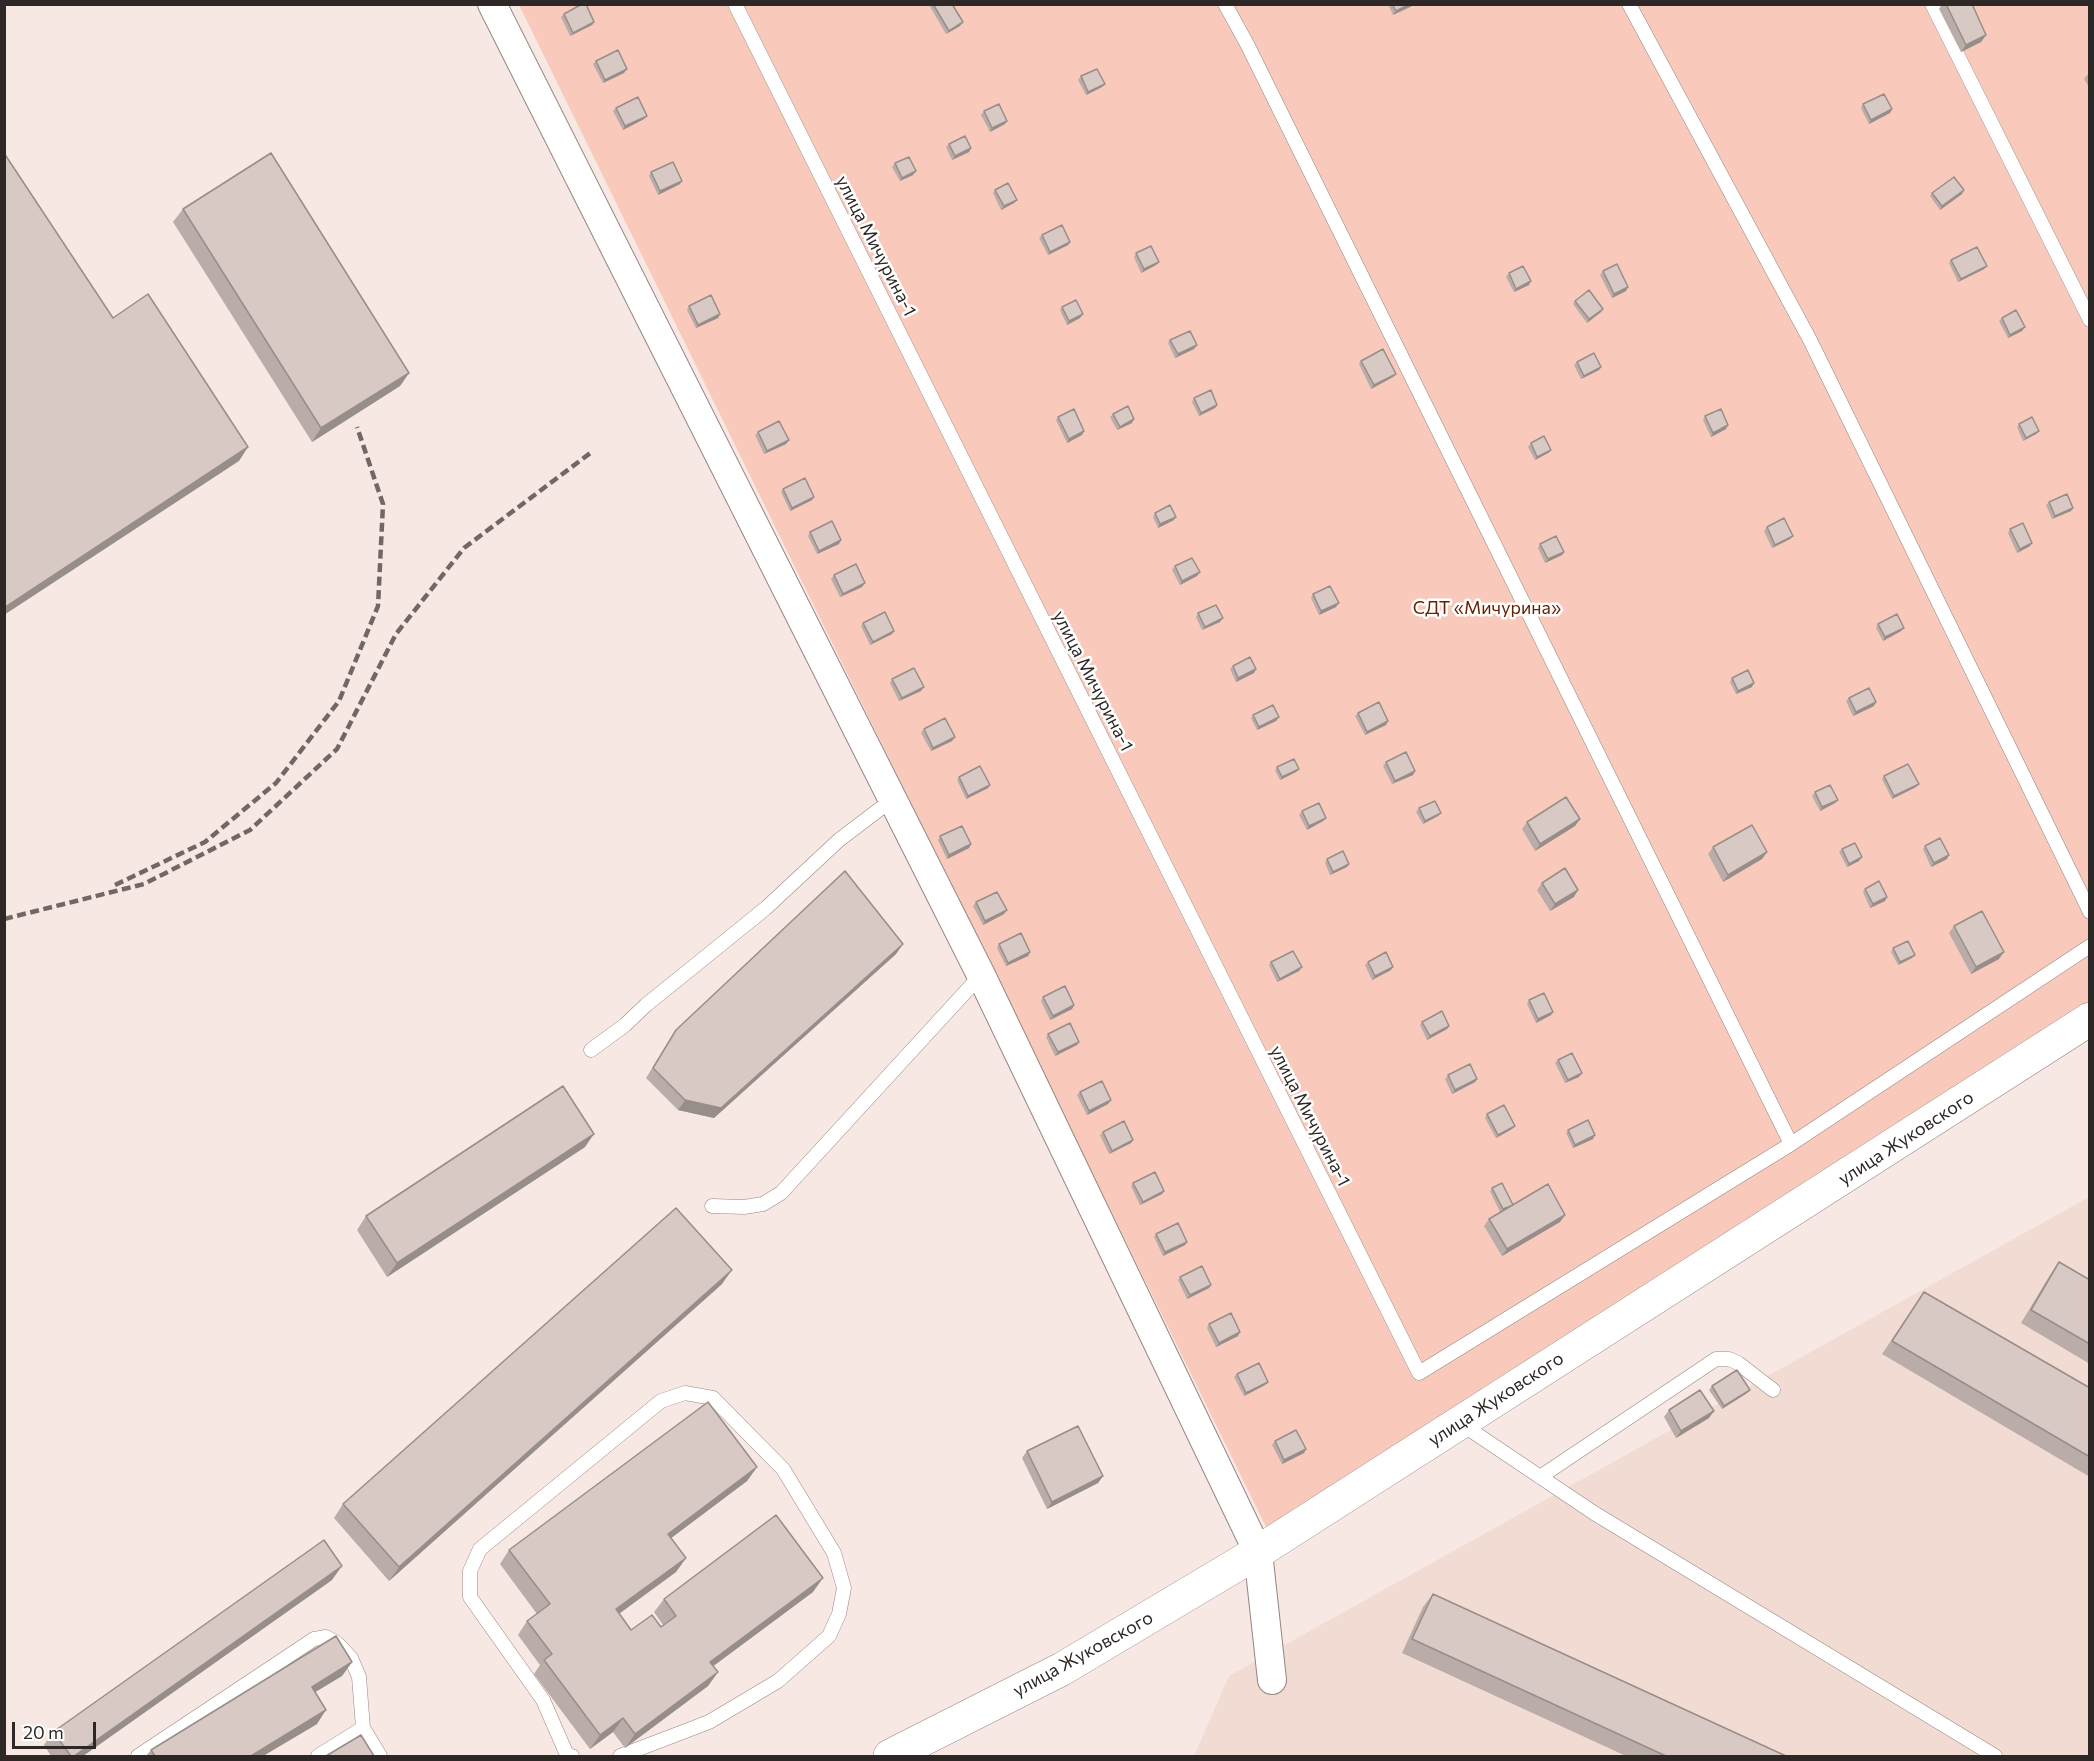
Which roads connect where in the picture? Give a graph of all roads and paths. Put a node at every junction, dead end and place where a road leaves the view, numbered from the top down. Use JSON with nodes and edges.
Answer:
{"nodes":[{"id":1,"x":492,"y":4,"type":"edge"},
{"id":2,"x":735,"y":4,"type":"edge"},
{"id":3,"x":1225,"y":4,"type":"edge"},
{"id":4,"x":1629,"y":4,"type":"edge"},
{"id":5,"x":1932,"y":4,"type":"edge"},
{"id":6,"x":2090,"y":320,"type":"edge"},
{"id":7,"x":892,"y":799,"type":"junction"},
{"id":8,"x":2090,"y":912,"type":"edge"},
{"id":9,"x":2090,"y":946,"type":"edge"},
{"id":10,"x":981,"y":975,"type":"junction"},
{"id":11,"x":2090,"y":1019,"type":"edge"},
{"id":12,"x":591,"y":1050,"type":"dead end"},
{"id":13,"x":1791,"y":1144,"type":"junction"},
{"id":14,"x":712,"y":1206,"type":"dead end"},
{"id":15,"x":1773,"y":1390,"type":"dead end"},
{"id":16,"x":1460,"y":1423,"type":"junction"},
{"id":17,"x":1540,"y":1477,"type":"junction"},
{"id":18,"x":1258,"y":1552,"type":"junction"},
{"id":19,"x":1272,"y":1680,"type":"dead end"},
{"id":20,"x":363,"y":1728,"type":"junction"},
{"id":21,"x":138,"y":1756,"type":"edge"},
{"id":22,"x":318,"y":1756,"type":"edge"},
{"id":23,"x":380,"y":1756,"type":"edge"},
{"id":24,"x":568,"y":1756,"type":"edge"},
{"id":25,"x":620,"y":1756,"type":"edge"},
{"id":26,"x":890,"y":1756,"type":"edge"},
{"id":27,"x":1995,"y":1756,"type":"edge"}],
"edges":[{"from":1,"to":7,"type":"street"},
{"from":2,"to":13,"type":"lane","name":"улица Мичурина-1"},
{"from":3,"to":13,"type":"lane"},
{"from":4,"to":8,"type":"lane"},
{"from":5,"to":6,"type":"lane"},
{"from":7,"to":10,"type":"street"},
{"from":7,"to":12,"type":"lane"},
{"from":9,"to":13,"type":"lane"},
{"from":10,"to":14,"type":"lane"},
{"from":10,"to":18,"type":"street"},
{"from":11,"to":16,"type":"main road","name":"улица Жуковского"},
{"from":15,"to":17,"type":"lane"},
{"from":16,"to":17,"type":"lane"},
{"from":16,"to":18,"type":"main road","name":"улица Жуковского"},
{"from":17,"to":27,"type":"lane"},
{"from":18,"to":19,"type":"street"},
{"from":18,"to":26,"type":"main road","name":"улица Жуковского"},
{"from":20,"to":21,"type":"lane"},
{"from":20,"to":22,"type":"lane"},
{"from":20,"to":23,"type":"lane"},
{"from":24,"to":25,"type":"lane"}]}
